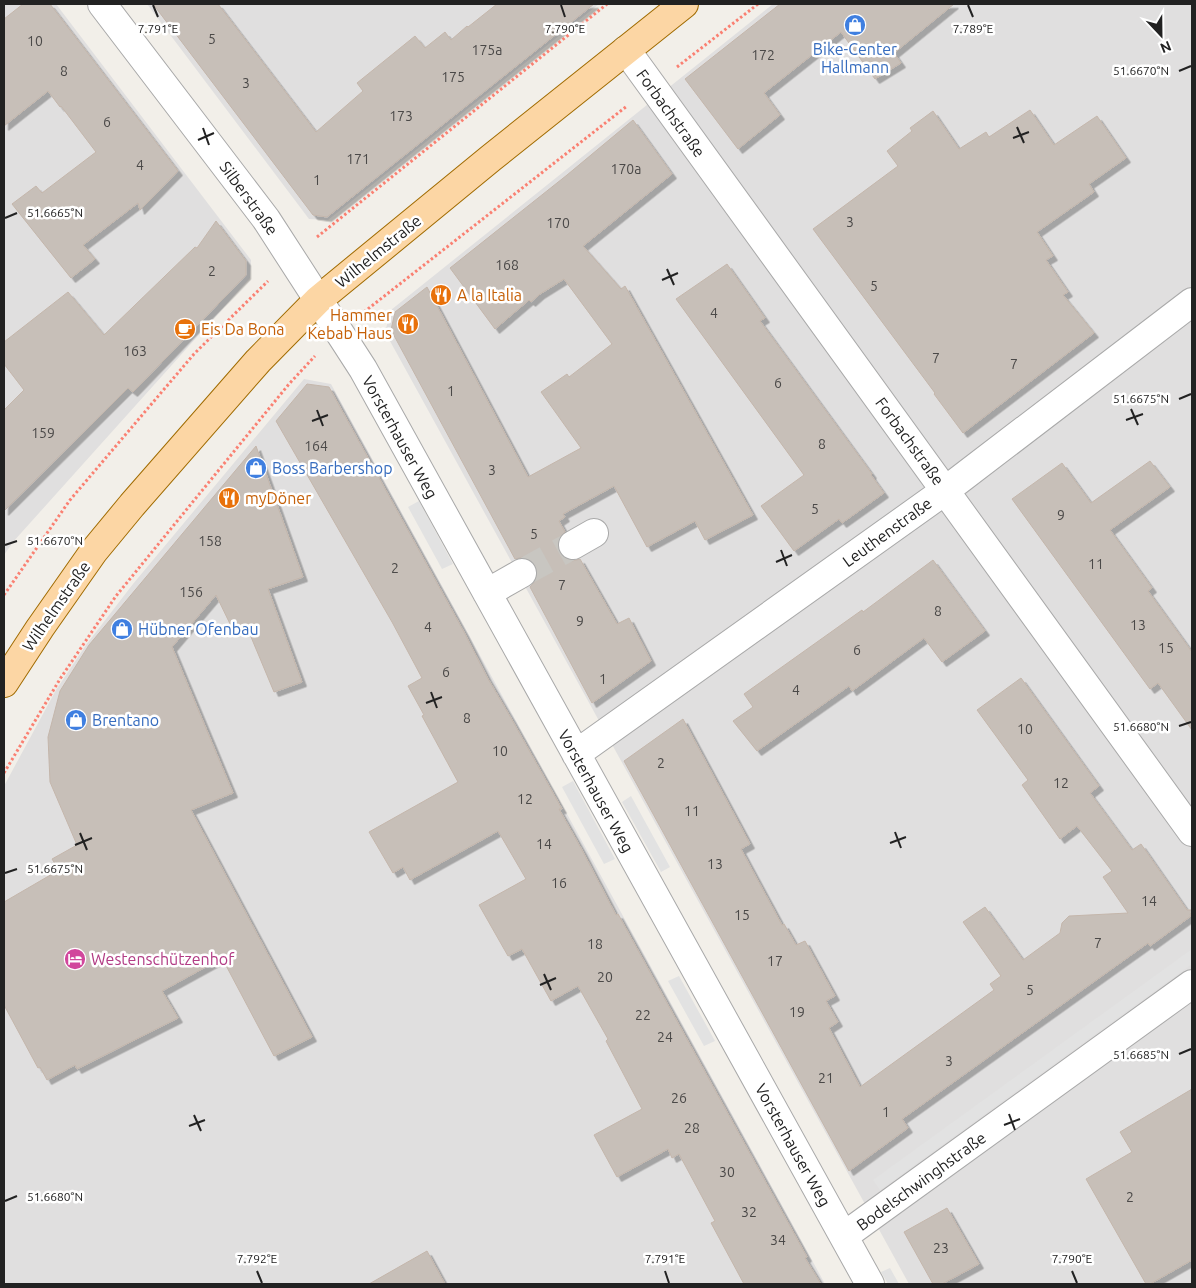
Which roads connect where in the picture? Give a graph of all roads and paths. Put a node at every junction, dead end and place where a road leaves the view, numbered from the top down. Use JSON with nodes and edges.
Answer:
{"nodes":[{"id":1,"x":102,"y":4,"type":"edge"},
{"id":2,"x":684,"y":4,"type":"edge"},
{"id":3,"x":626,"y":50,"type":"junction"},
{"id":4,"x":318,"y":300,"type":"junction"},
{"id":5,"x":1192,"y":302,"type":"edge"},
{"id":6,"x":946,"y":490,"type":"junction"},
{"id":7,"x":522,"y":573,"type":"tunnel mouth"},
{"id":8,"x":487,"y":593,"type":"junction"},
{"id":9,"x":4,"y":683,"type":"edge"},
{"id":10,"x":576,"y":754,"type":"junction"},
{"id":11,"x":1192,"y":832,"type":"edge"},
{"id":12,"x":1192,"y":984,"type":"edge"},
{"id":13,"x":844,"y":1236,"type":"junction"},
{"id":14,"x":870,"y":1284,"type":"edge"}],
"edges":[{"from":1,"to":4,"type":"street","name":"Silberstraße"},
{"from":2,"to":3,"type":"main road","name":"Wilhelmstraße"},
{"from":3,"to":4,"type":"main road","name":"Wilhelmstraße"},
{"from":3,"to":6,"type":"street","name":"Forbachstraße"},
{"from":4,"to":8,"type":"street","name":"Vorsterhauser Weg"},
{"from":4,"to":9,"type":"main road","name":"Wilhelmstraße"},
{"from":5,"to":6,"type":"street","name":"Leuthenstraße"},
{"from":6,"to":10,"type":"street","name":"Leuthenstraße"},
{"from":6,"to":11,"type":"street","name":"Forbachstraße"},
{"from":7,"to":8,"type":"street"},
{"from":8,"to":10,"type":"street","name":"Vorsterhauser Weg"},
{"from":10,"to":13,"type":"street","name":"Vorsterhauser Weg"},
{"from":12,"to":13,"type":"street","name":"Bodelschwinghstraße"},
{"from":13,"to":14,"type":"street","name":"Vorsterhauser Weg"}]}
